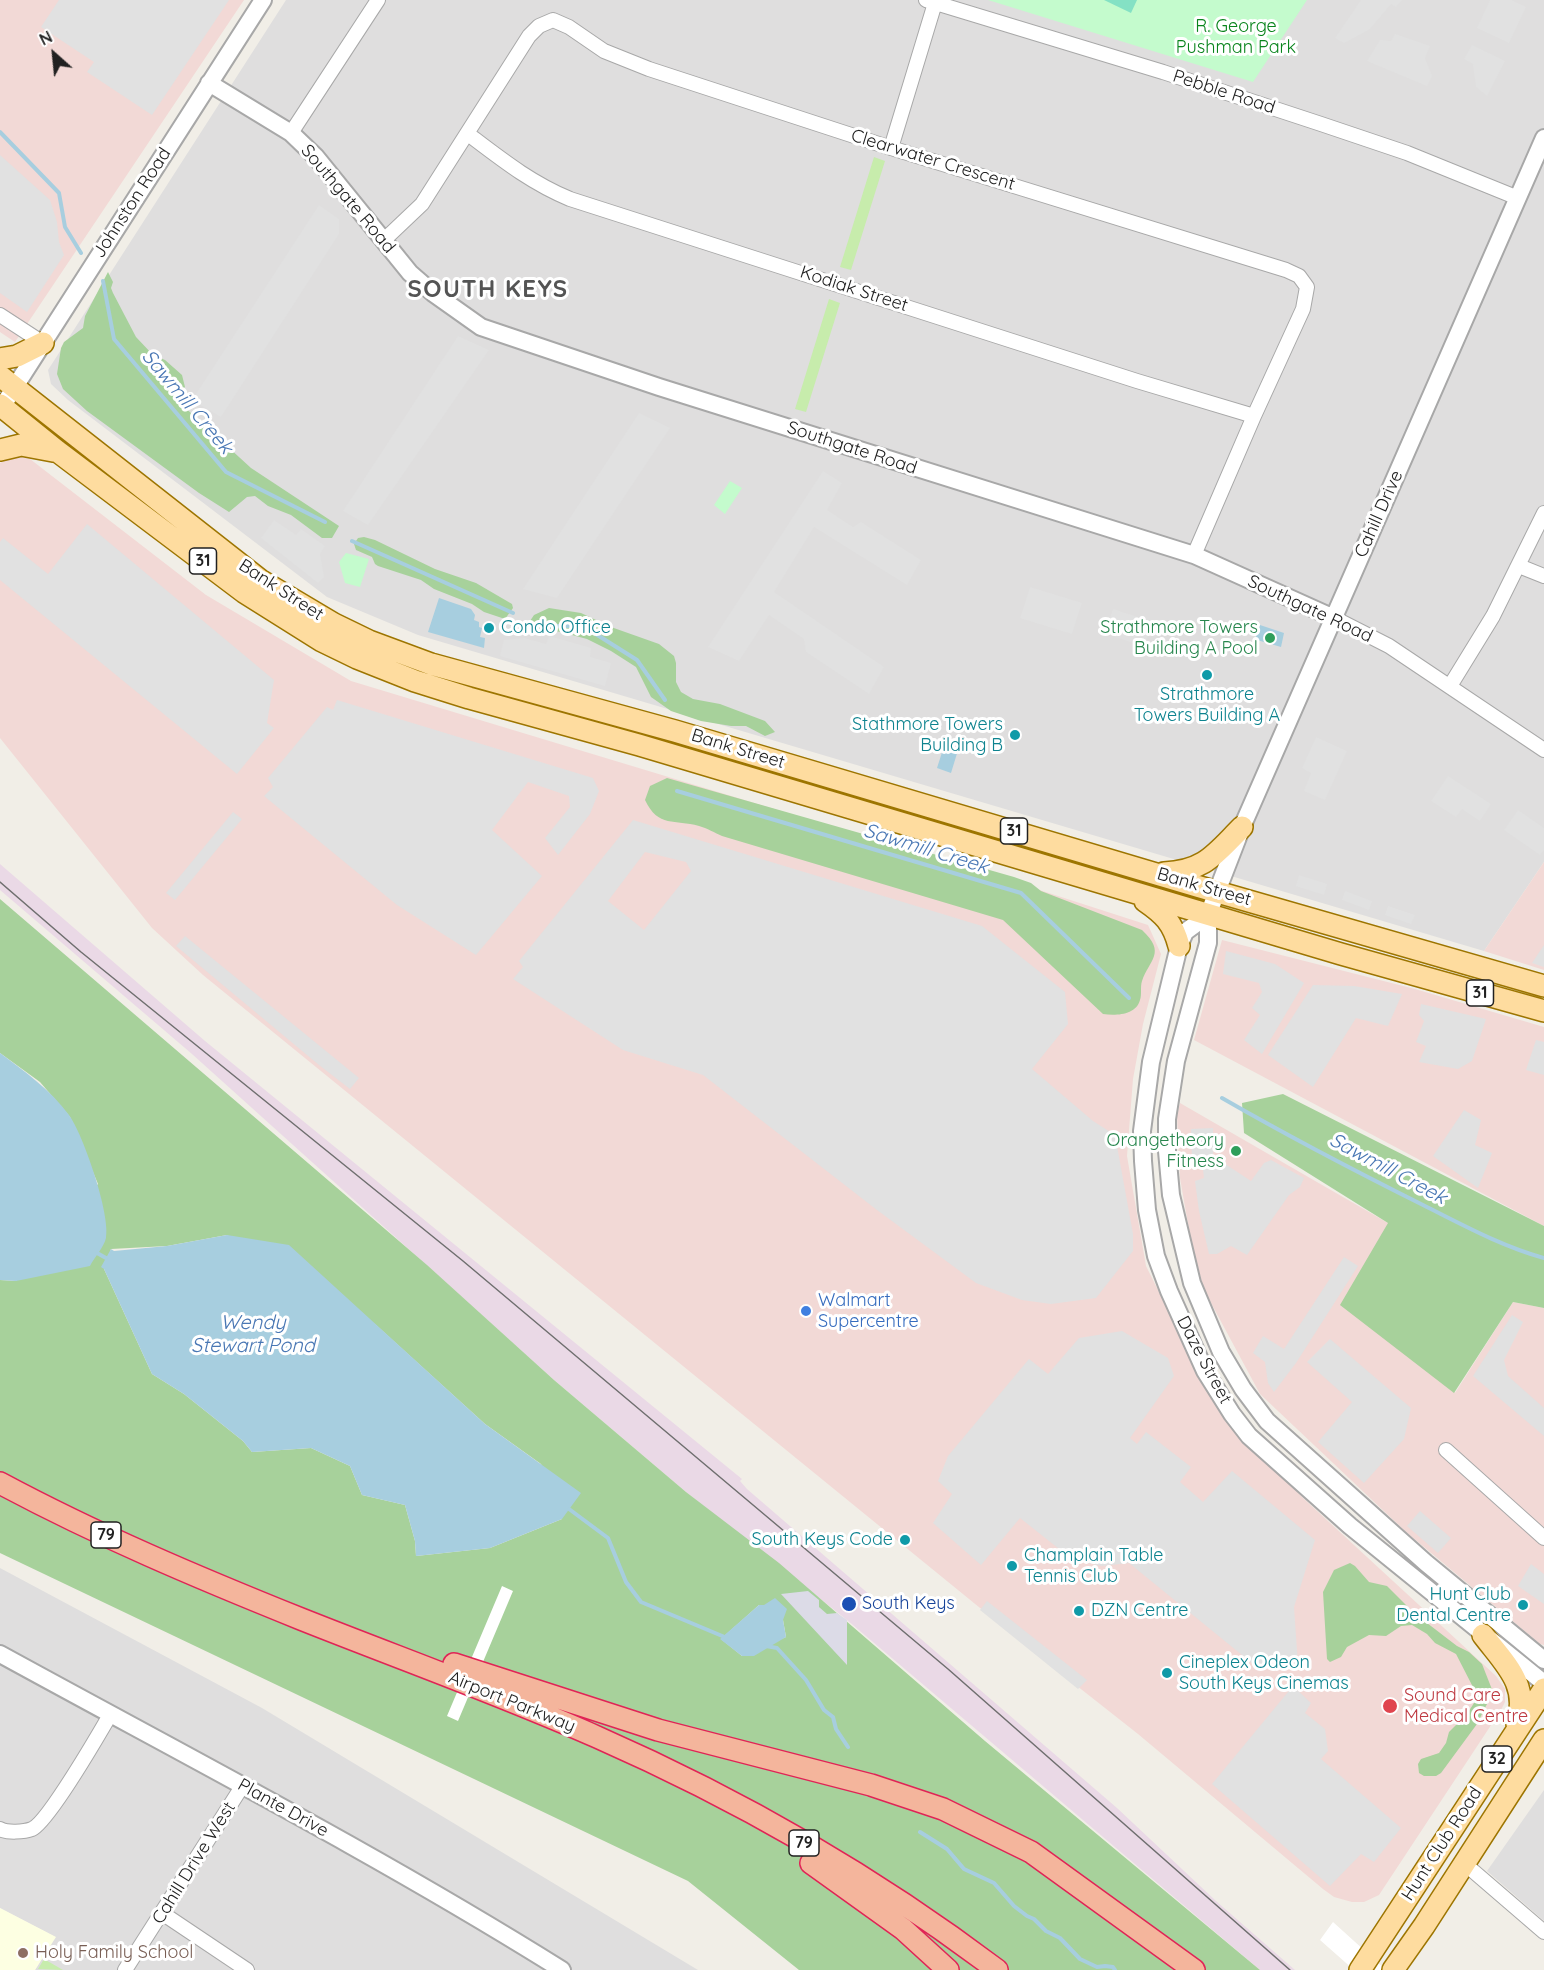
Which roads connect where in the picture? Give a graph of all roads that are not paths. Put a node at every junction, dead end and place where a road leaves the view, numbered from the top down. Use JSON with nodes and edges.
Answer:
{"nodes":[{"id":1,"x":263,"y":0,"type":"edge"},
{"id":2,"x":378,"y":0,"type":"edge"},
{"id":3,"x":930,"y":1,"type":"edge"},
{"id":4,"x":209,"y":83,"type":"junction"},
{"id":5,"x":291,"y":132,"type":"junction"},
{"id":6,"x":468,"y":134,"type":"junction"},
{"id":7,"x":1544,"y":138,"type":"edge"},
{"id":8,"x":891,"y":148,"type":"junction"},
{"id":9,"x":1518,"y":198,"type":"junction"},
{"id":10,"x":383,"y":242,"type":"junction"},
{"id":11,"x":0,"y":315,"type":"edge"},
{"id":12,"x":43,"y":343,"type":"junction"},
{"id":13,"x":0,"y":359,"type":"edge"},
{"id":14,"x":7,"y":381,"type":"edge"},
{"id":15,"x":1,"y":406,"type":"edge"},
{"id":16,"x":1254,"y":416,"type":"junction"},
{"id":17,"x":0,"y":450,"type":"edge"},
{"id":18,"x":57,"y":451,"type":"junction"},
{"id":19,"x":1544,"y":513,"type":"edge"},
{"id":20,"x":1194,"y":555,"type":"junction"},
{"id":21,"x":1519,"y":566,"type":"junction"},
{"id":22,"x":1544,"y":576,"type":"edge"},
{"id":23,"x":1334,"y":618,"type":"junction"},
{"id":24,"x":1450,"y":686,"type":"junction"},
{"id":25,"x":647,"y":724,"type":"junction"},
{"id":26,"x":639,"y":745,"type":"junction"},
{"id":27,"x":1544,"y":750,"type":"edge"},
{"id":28,"x":1242,"y":827,"type":"junction"},
{"id":29,"x":1155,"y":873,"type":"junction"},
{"id":30,"x":1217,"y":891,"type":"junction"},
{"id":31,"x":1135,"y":893,"type":"junction"},
{"id":32,"x":1208,"y":915,"type":"junction"},
{"id":33,"x":1352,"y":930,"type":"junction"},
{"id":34,"x":1179,"y":946,"type":"junction"},
{"id":35,"x":1341,"y":954,"type":"junction"},
{"id":36,"x":1538,"y":984,"type":"edge"},
{"id":37,"x":1534,"y":1008,"type":"edge"},
{"id":38,"x":1160,"y":1023,"type":"junction"},
{"id":39,"x":1184,"y":1028,"type":"junction"},
{"id":40,"x":1192,"y":1283,"type":"junction"},
{"id":41,"x":1169,"y":1291,"type":"junction"},
{"id":42,"x":1267,"y":1421,"type":"junction"},
{"id":43,"x":1249,"y":1436,"type":"junction"},
{"id":44,"x":1446,"y":1450,"type":"dead end"},
{"id":45,"x":0,"y":1483,"type":"edge"},
{"id":46,"x":1365,"y":1507,"type":"junction"},
{"id":47,"x":1350,"y":1526,"type":"junction"},
{"id":48,"x":1544,"y":1538,"type":"edge"},
{"id":49,"x":214,"y":1583,"type":"junction"},
{"id":50,"x":1483,"y":1635,"type":"junction"},
{"id":51,"x":0,"y":1654,"type":"edge"},
{"id":52,"x":1544,"y":1660,"type":"edge"},
{"id":53,"x":1544,"y":1683,"type":"edge"},
{"id":54,"x":1544,"y":1689,"type":"edge"},
{"id":55,"x":110,"y":1715,"type":"junction"},
{"id":56,"x":1513,"y":1735,"type":"junction"},
{"id":57,"x":599,"y":1738,"type":"junction"},
{"id":58,"x":1544,"y":1740,"type":"edge"},
{"id":59,"x":1536,"y":1758,"type":"edge"},
{"id":60,"x":243,"y":1785,"type":"junction"},
{"id":61,"x":0,"y":1829,"type":"edge"},
{"id":62,"x":1465,"y":1864,"type":"junction"},
{"id":63,"x":162,"y":1913,"type":"junction"},
{"id":64,"x":1544,"y":1932,"type":"edge"},
{"id":65,"x":1172,"y":1955,"type":"junction"},
{"id":66,"x":125,"y":1970,"type":"edge"},
{"id":67,"x":247,"y":1970,"type":"edge"},
{"id":68,"x":562,"y":1970,"type":"edge"},
{"id":69,"x":948,"y":1970,"type":"edge"},
{"id":70,"x":997,"y":1970,"type":"edge"},
{"id":71,"x":1188,"y":1970,"type":"edge"},
{"id":72,"x":1194,"y":1970,"type":"edge"},
{"id":73,"x":1360,"y":1970,"type":"edge"},
{"id":74,"x":1393,"y":1970,"type":"edge"}],
"edges":[{"from":1,"to":4,"type":"street","name":"Johnston Road"},
{"from":2,"to":5,"type":"street"},
{"from":3,"to":8,"type":"street"},
{"from":3,"to":9,"type":"street","name":"Pebble Road"},
{"from":4,"to":5,"type":"street","name":"Southgate Road"},
{"from":4,"to":12,"type":"street","name":"Johnston Road"},
{"from":5,"to":10,"type":"street","name":"Southgate Road"},
{"from":6,"to":8,"type":"street","name":"Clearwater Crescent"},
{"from":6,"to":10,"type":"street","name":"Clearwater Crescent"},
{"from":6,"to":16,"type":"street","name":"Kodiak Street"},
{"from":7,"to":9,"type":"street","name":"Cahill Drive"},
{"from":8,"to":16,"type":"street","name":"Clearwater Crescent"},
{"from":9,"to":23,"type":"street","name":"Cahill Drive"},
{"from":10,"to":20,"type":"street","name":"Southgate Road"},
{"from":11,"to":12,"type":"street"},
{"from":12,"to":13,"type":"main road"},
{"from":12,"to":14,"type":"street","name":"Johnston Road"},
{"from":14,"to":15,"type":"street","name":"Johnston Road"},
{"from":14,"to":25,"type":"main road","name":"Bank Street","number":"31"},
{"from":15,"to":18,"type":"main road","name":"Bank Street","number":"31"},
{"from":16,"to":20,"type":"street","name":"Clearwater Crescent"},
{"from":17,"to":18,"type":"main road"},
{"from":18,"to":26,"type":"main road","name":"Bank Street","number":"31"},
{"from":19,"to":21,"type":"street"},
{"from":20,"to":23,"type":"street","name":"Southgate Road"},
{"from":21,"to":22,"type":"street"},
{"from":21,"to":24,"type":"street"},
{"from":23,"to":24,"type":"street","name":"Southgate Road"},
{"from":23,"to":28,"type":"street","name":"Cahill Drive"},
{"from":24,"to":27,"type":"street","name":"Southgate Road"},
{"from":25,"to":26,"type":"main road"},
{"from":25,"to":29,"type":"main road","name":"Bank Street","number":"31"},
{"from":26,"to":31,"type":"main road","name":"Bank Street","number":"31"},
{"from":28,"to":29,"type":"main road"},
{"from":28,"to":30,"type":"street","name":"Cahill Drive"},
{"from":29,"to":30,"type":"main road","name":"Bank Street","number":"31"},
{"from":30,"to":32,"type":"street","name":"Daze Street"},
{"from":30,"to":33,"type":"main road","name":"Bank Street","number":"31"},
{"from":31,"to":32,"type":"main road","name":"Bank Street","number":"31"},
{"from":31,"to":34,"type":"main road"},
{"from":32,"to":34,"type":"street","name":"Daze Street"},
{"from":32,"to":35,"type":"main road","name":"Bank Street","number":"31"},
{"from":32,"to":39,"type":"street","name":"Daze Street"},
{"from":33,"to":35,"type":"main road"},
{"from":33,"to":36,"type":"main road","name":"Bank Street","number":"31"},
{"from":34,"to":38,"type":"street","name":"Daze Street"},
{"from":35,"to":37,"type":"main road","name":"Bank Street","number":"31"},
{"from":36,"to":37,"type":"main road"},
{"from":38,"to":39,"type":"street"},
{"from":38,"to":41,"type":"street","name":"Daze Street"},
{"from":39,"to":40,"type":"street","name":"Daze Street"},
{"from":40,"to":41,"type":"street"},
{"from":40,"to":42,"type":"street","name":"Daze Street"},
{"from":41,"to":43,"type":"street","name":"Daze Street"},
{"from":42,"to":43,"type":"street"},
{"from":42,"to":46,"type":"street","name":"Daze Street"},
{"from":43,"to":47,"type":"street","name":"Daze Street"},
{"from":44,"to":48,"type":"street"},
{"from":45,"to":49,"type":"highway","name":"Airport Parkway","number":"79"},
{"from":46,"to":47,"type":"street"},
{"from":46,"to":52,"type":"street","name":"Daze Street"},
{"from":47,"to":50,"type":"street","name":"Daze Street"},
{"from":49,"to":57,"type":"highway","name":"Airport Parkway","number":"79"},
{"from":49,"to":65,"type":"highway"},
{"from":50,"to":53,"type":"street","name":"Daze Street"},
{"from":50,"to":56,"type":"main road"},
{"from":51,"to":55,"type":"street","name":"Plante Drive"},
{"from":54,"to":56,"type":"main road","name":"Hunt Club Road","number":"32"},
{"from":55,"to":60,"type":"street","name":"Plante Drive"},
{"from":55,"to":61,"type":"street"},
{"from":56,"to":73,"type":"main road","name":"Hunt Club Road","number":"32"},
{"from":57,"to":69,"type":"highway"},
{"from":57,"to":70,"type":"highway","name":"Airport Parkway","number":"79"},
{"from":58,"to":59,"type":"main road","name":"Hunt Club Road","number":"32"},
{"from":59,"to":62,"type":"main road","name":"Hunt Club Road","number":"32"},
{"from":60,"to":63,"type":"street","name":"Cahill Drive West"},
{"from":60,"to":68,"type":"street","name":"Plante Drive"},
{"from":62,"to":64,"type":"street"},
{"from":62,"to":74,"type":"main road","name":"Hunt Club Road","number":"32"},
{"from":63,"to":66,"type":"street","name":"Cahill Drive West"},
{"from":63,"to":67,"type":"street"},
{"from":65,"to":71,"type":"highway"},
{"from":65,"to":72,"type":"highway"}]}
